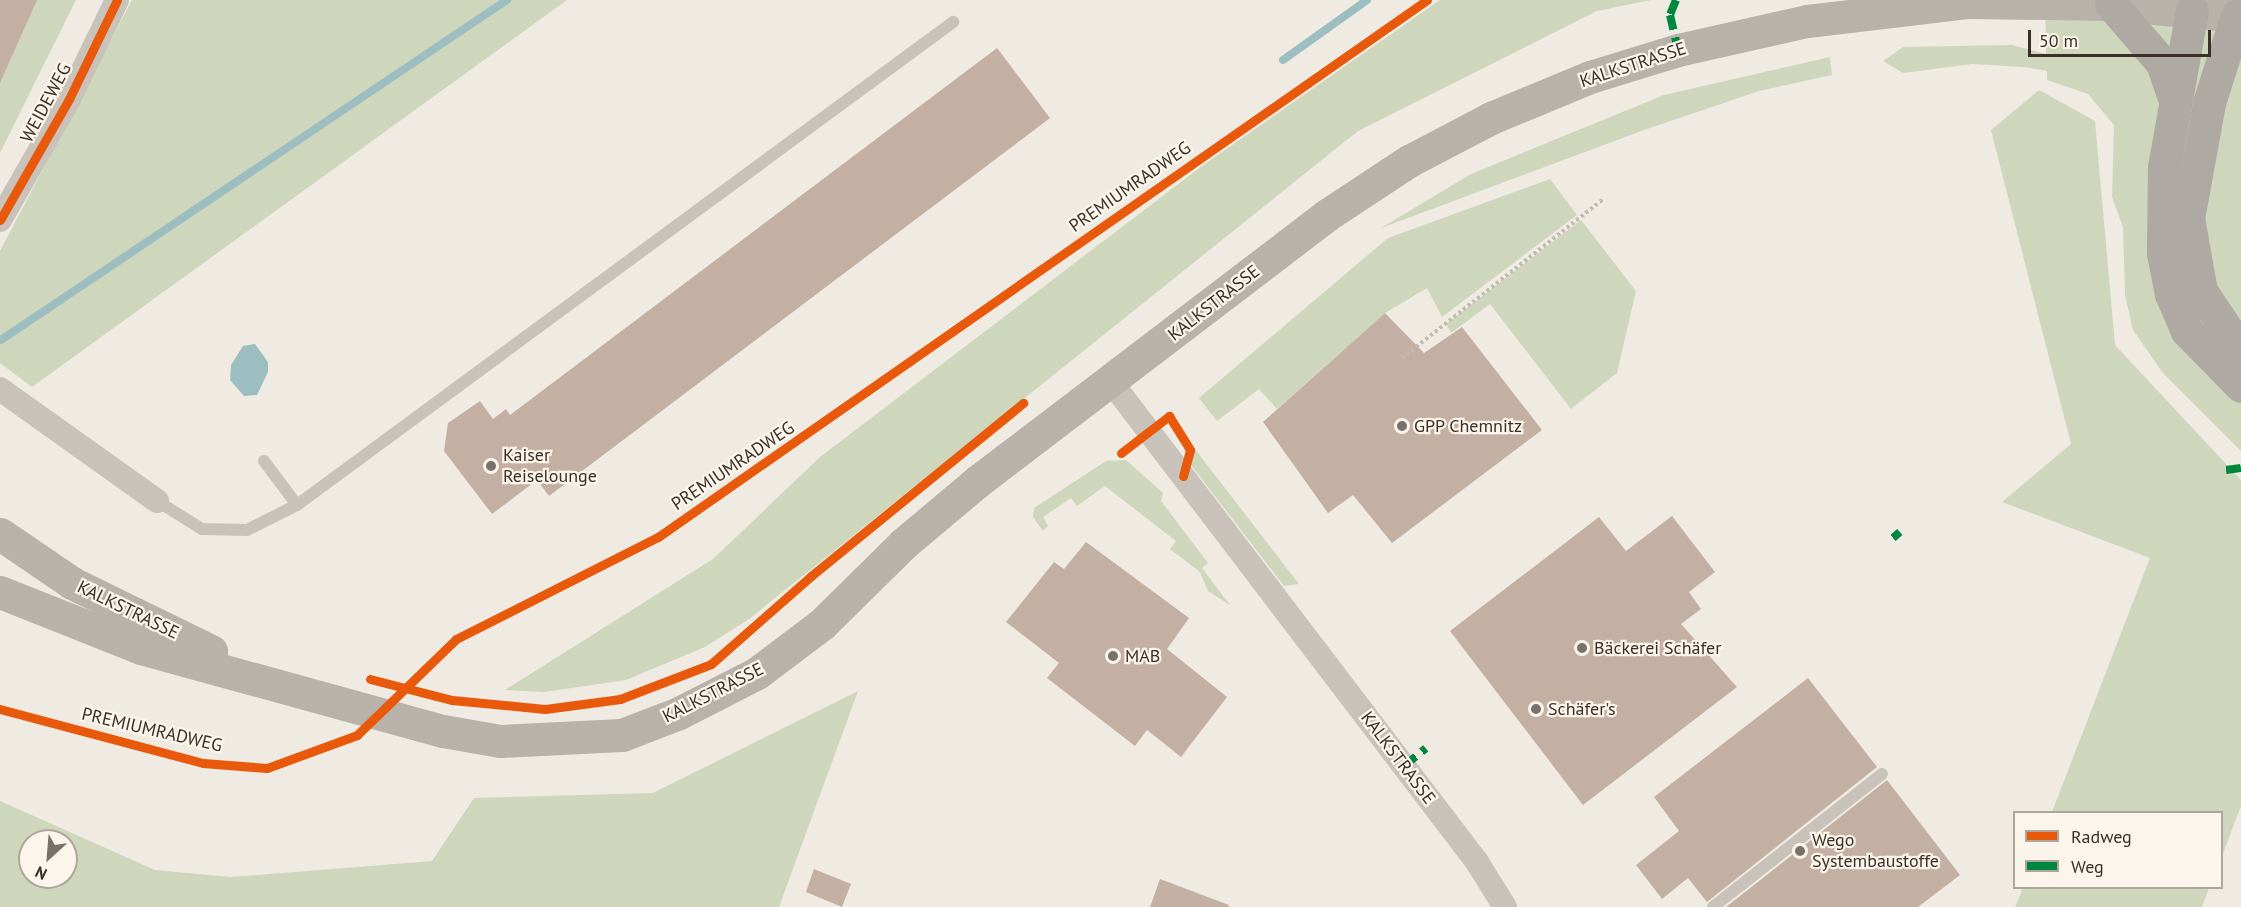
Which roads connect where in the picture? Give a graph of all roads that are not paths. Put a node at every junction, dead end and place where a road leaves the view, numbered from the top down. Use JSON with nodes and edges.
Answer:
{"nodes":[{"id":1,"x":117,"y":0,"type":"edge"},
{"id":2,"x":2111,"y":4,"type":"junction"},
{"id":3,"x":2192,"y":10,"type":"junction"},
{"id":4,"x":2239,"y":16,"type":"edge"},
{"id":5,"x":953,"y":22,"type":"dead end"},
{"id":6,"x":2174,"y":95,"type":"junction"},
{"id":7,"x":2,"y":211,"type":"edge"},
{"id":8,"x":2241,"y":351,"type":"edge"},
{"id":9,"x":1112,"y":382,"type":"junction"},
{"id":10,"x":2241,"y":386,"type":"edge"},
{"id":11,"x":0,"y":389,"type":"edge"},
{"id":12,"x":264,"y":461,"type":"dead end"},
{"id":13,"x":158,"y":501,"type":"joint"},
{"id":14,"x":297,"y":505,"type":"junction"},
{"id":15,"x":0,"y":534,"type":"edge"},
{"id":16,"x":0,"y":592,"type":"edge"},
{"id":17,"x":260,"y":678,"type":"junction"},
{"id":18,"x":1882,"y":774,"type":"dead end"},
{"id":19,"x":1505,"y":907,"type":"edge"},
{"id":20,"x":1713,"y":907,"type":"edge"}],
"edges":[{"from":1,"to":7,"type":"street","name":"WEIDEWEG"},
{"from":2,"to":3,"type":"main road","name":"KALKSTRASSE"},
{"from":2,"to":6,"type":"highway"},
{"from":2,"to":9,"type":"main road","name":"KALKSTRASSE"},
{"from":3,"to":4,"type":"main road","name":"KALKSTRASSE"},
{"from":3,"to":6,"type":"highway"},
{"from":4,"to":8,"type":"highway"},
{"from":5,"to":14,"type":"lane"},
{"from":6,"to":10,"type":"highway"},
{"from":9,"to":17,"type":"main road","name":"KALKSTRASSE"},
{"from":9,"to":19,"type":"street","name":"KALKSTRASSE"},
{"from":11,"to":13,"type":"street"},
{"from":12,"to":14,"type":"lane"},
{"from":13,"to":14,"type":"lane"},
{"from":15,"to":17,"type":"main road","name":"KALKSTRASSE"},
{"from":16,"to":17,"type":"main road","name":"KALKSTRASSE"},
{"from":18,"to":20,"type":"lane"}]}
